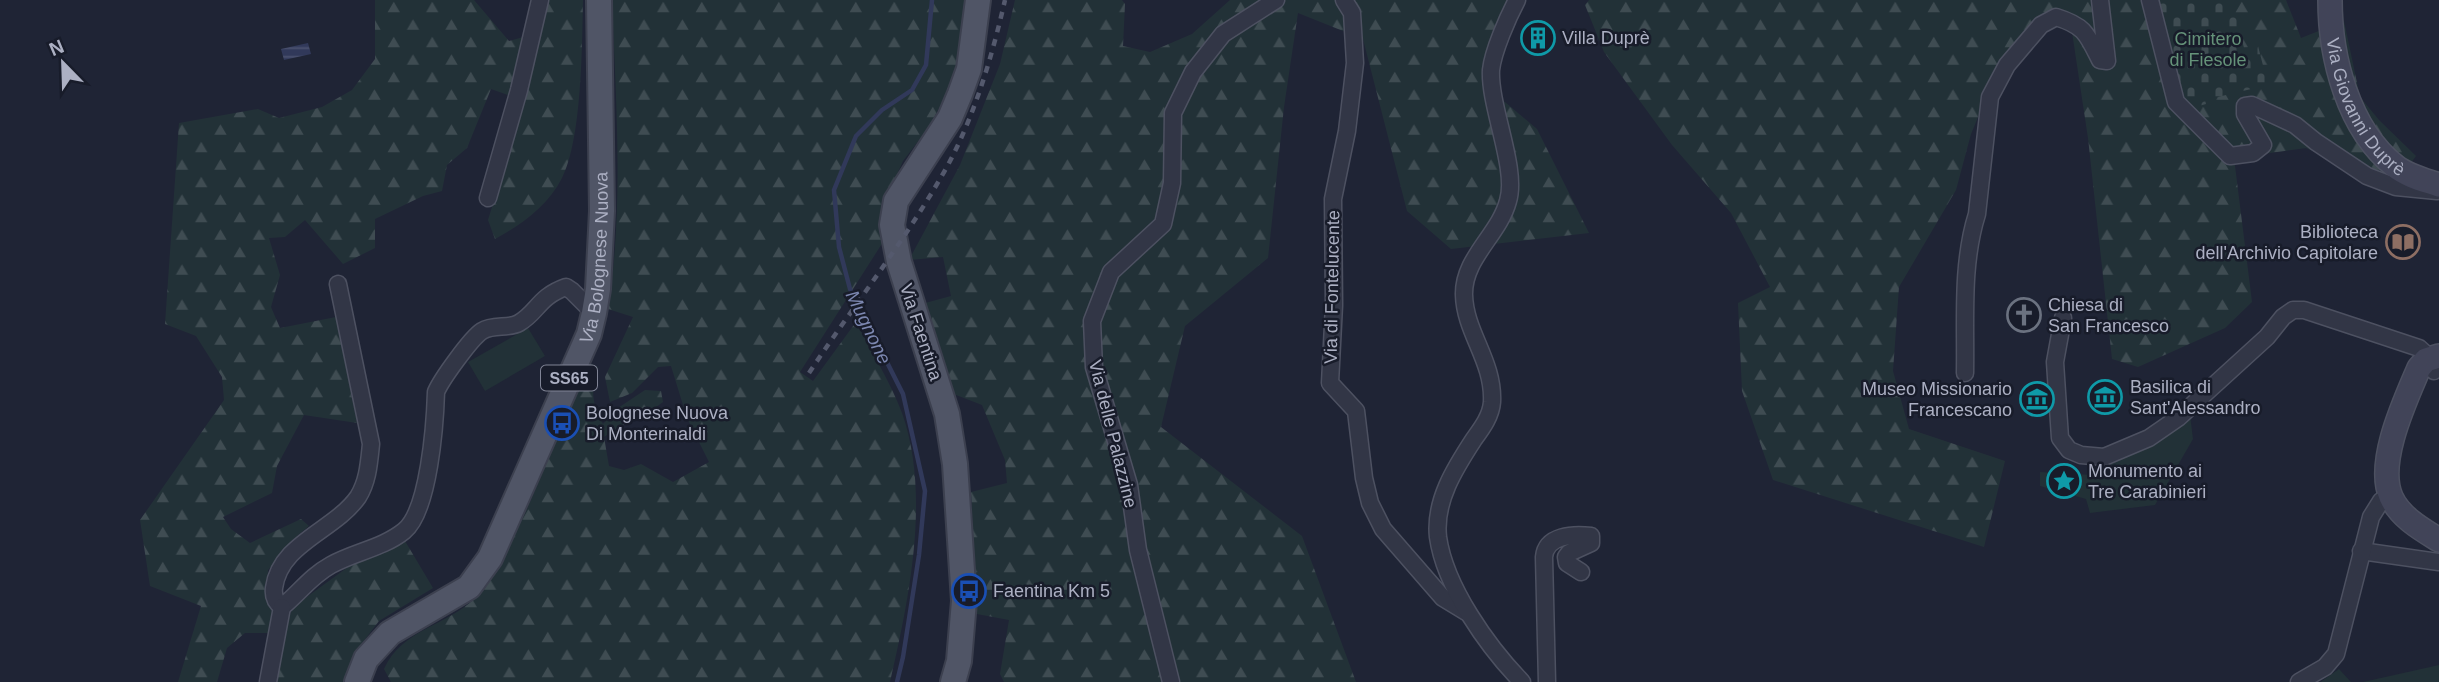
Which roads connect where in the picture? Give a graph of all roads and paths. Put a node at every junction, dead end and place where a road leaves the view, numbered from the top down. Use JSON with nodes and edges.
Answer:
{"nodes":[{"id":1,"x":540,"y":0,"type":"edge"},
{"id":2,"x":599,"y":0,"type":"edge"},
{"id":3,"x":978,"y":0,"type":"edge"},
{"id":4,"x":1276,"y":0,"type":"edge"},
{"id":5,"x":1344,"y":0,"type":"edge"},
{"id":6,"x":1517,"y":0,"type":"edge"},
{"id":7,"x":2100,"y":0,"type":"edge"},
{"id":8,"x":2150,"y":0,"type":"edge"},
{"id":9,"x":2330,"y":0,"type":"edge"},
{"id":10,"x":2439,"y":185,"type":"edge"},
{"id":11,"x":2439,"y":191,"type":"edge"},
{"id":12,"x":488,"y":198,"type":"dead end"},
{"id":13,"x":338,"y":284,"type":"dead end"},
{"id":14,"x":594,"y":313,"type":"junction"},
{"id":15,"x":2063,"y":318,"type":"dead end"},
{"id":16,"x":2436,"y":364,"type":"edge"},
{"id":17,"x":1965,"y":373,"type":"dead end"},
{"id":18,"x":2391,"y":496,"type":"junction"},
{"id":19,"x":2439,"y":540,"type":"edge"},
{"id":20,"x":2361,"y":551,"type":"junction"},
{"id":21,"x":2439,"y":562,"type":"edge"},
{"id":22,"x":1581,"y":572,"type":"dead end"},
{"id":23,"x":282,"y":607,"type":"junction"},
{"id":24,"x":1466,"y":612,"type":"junction"},
{"id":25,"x":268,"y":682,"type":"edge"},
{"id":26,"x":357,"y":682,"type":"edge"},
{"id":27,"x":953,"y":682,"type":"edge"},
{"id":28,"x":1171,"y":682,"type":"edge"},
{"id":29,"x":1522,"y":682,"type":"edge"},
{"id":30,"x":1547,"y":682,"type":"edge"},
{"id":31,"x":2299,"y":682,"type":"edge"}],
"edges":[{"from":1,"to":12,"type":"street"},
{"from":2,"to":14,"type":"main road","name":"Via Bolognese Nuova","number":"SS65"},
{"from":3,"to":27,"type":"main road","name":"Via Faentina"},
{"from":4,"to":28,"type":"street","name":"Via delle Palazzine"},
{"from":5,"to":24,"type":"street","name":"Via di Fontelucente"},
{"from":6,"to":24,"type":"street"},
{"from":7,"to":17,"type":"street"},
{"from":8,"to":11,"type":"street"},
{"from":9,"to":10,"type":"street","name":"Via Giovanni Duprè"},
{"from":13,"to":23,"type":"street"},
{"from":14,"to":23,"type":"street"},
{"from":14,"to":26,"type":"main road","name":"Via Bolognese Nuova","number":"SS65"},
{"from":15,"to":16,"type":"street"},
{"from":16,"to":18,"type":"street"},
{"from":18,"to":19,"type":"street"},
{"from":18,"to":20,"type":"street"},
{"from":20,"to":21,"type":"street"},
{"from":20,"to":31,"type":"street"},
{"from":22,"to":30,"type":"street"},
{"from":23,"to":25,"type":"street"},
{"from":24,"to":29,"type":"street"}]}
